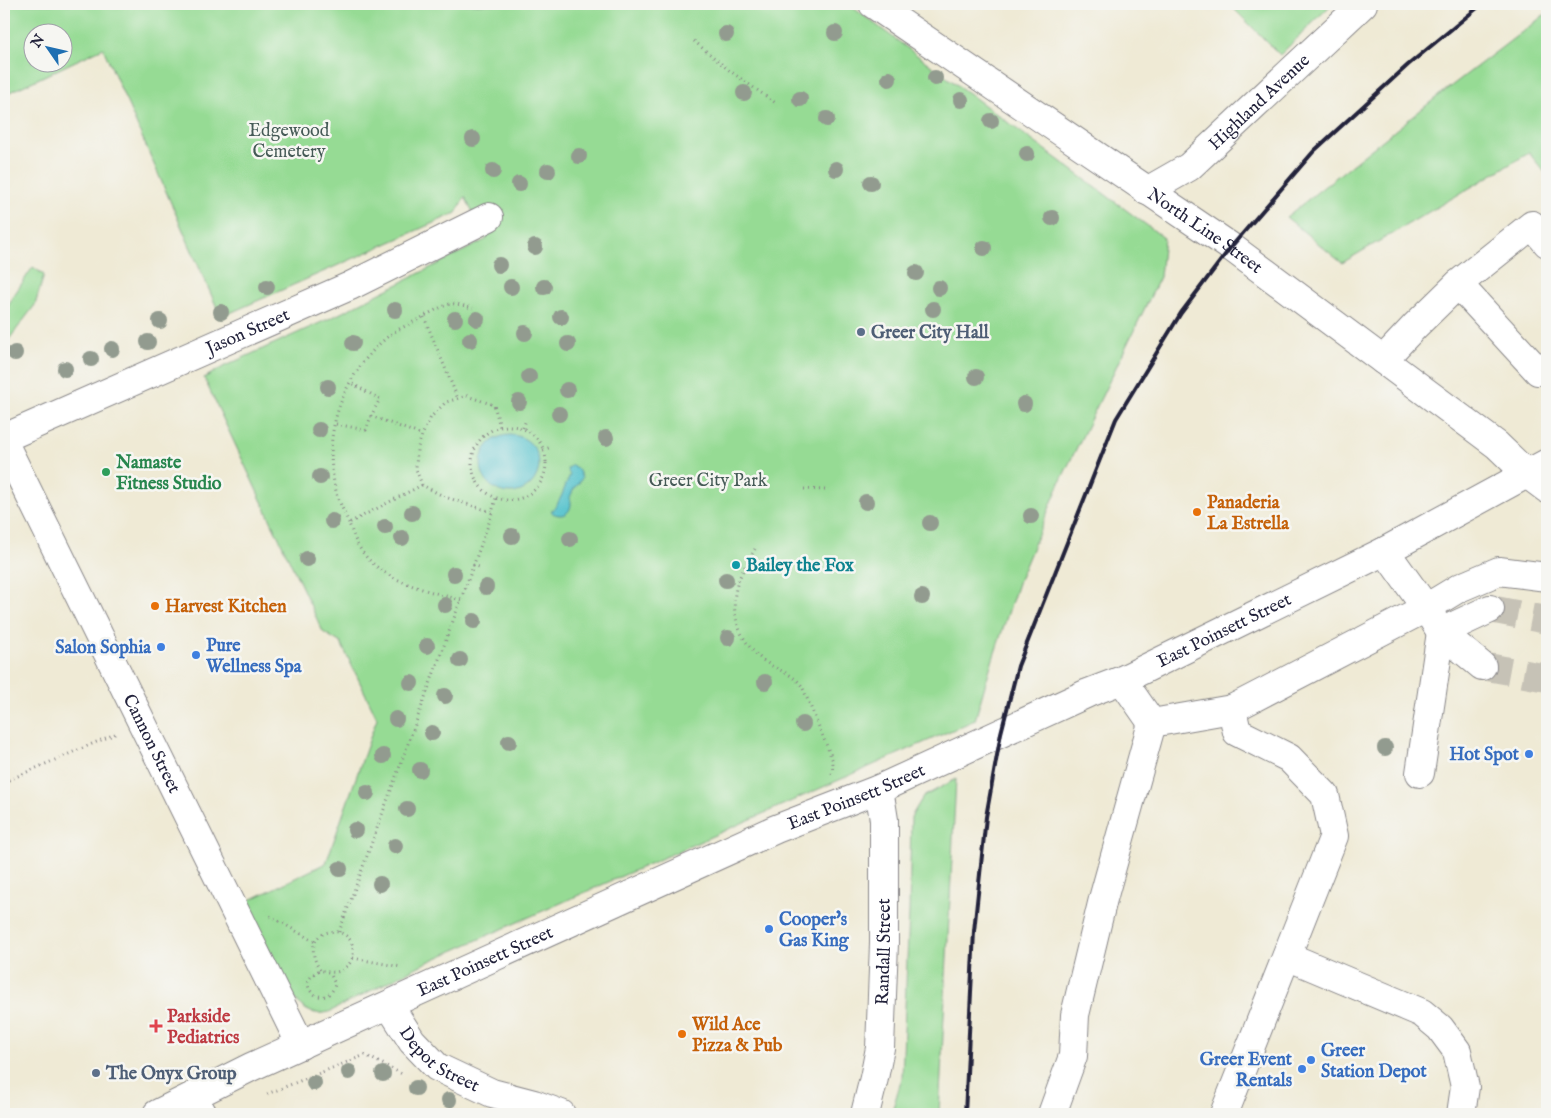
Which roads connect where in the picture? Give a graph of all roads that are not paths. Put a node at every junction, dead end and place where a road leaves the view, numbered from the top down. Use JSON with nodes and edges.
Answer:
{"nodes":[{"id":1,"x":873,"y":4,"type":"edge"},
{"id":2,"x":1364,"y":4,"type":"edge"},
{"id":3,"x":1147,"y":191,"type":"junction"},
{"id":4,"x":489,"y":217,"type":"dead end"},
{"id":5,"x":1547,"y":243,"type":"edge"},
{"id":6,"x":1458,"y":284,"type":"junction"},
{"id":7,"x":1383,"y":360,"type":"junction"},
{"id":8,"x":1547,"y":365,"type":"edge"},
{"id":9,"x":4,"y":438,"type":"edge"},
{"id":10,"x":4,"y":443,"type":"edge"},
{"id":11,"x":1540,"y":475,"type":"edge"},
{"id":12,"x":1385,"y":551,"type":"junction"},
{"id":13,"x":1547,"y":576,"type":"edge"},
{"id":14,"x":1426,"y":608,"type":"junction"},
{"id":15,"x":1490,"y":610,"type":"tunnel mouth"},
{"id":16,"x":1441,"y":632,"type":"junction"},
{"id":17,"x":1482,"y":666,"type":"tunnel mouth"},
{"id":18,"x":1122,"y":680,"type":"junction"},
{"id":19,"x":1232,"y":709,"type":"junction"},
{"id":20,"x":1152,"y":723,"type":"junction"},
{"id":21,"x":1420,"y":774,"type":"dead end"},
{"id":22,"x":879,"y":789,"type":"junction"},
{"id":23,"x":1286,"y":956,"type":"junction"},
{"id":24,"x":388,"y":1005,"type":"junction"},
{"id":25,"x":300,"y":1045,"type":"junction"},
{"id":26,"x":197,"y":1106,"type":"edge"},
{"id":27,"x":157,"y":1114,"type":"edge"},
{"id":28,"x":561,"y":1114,"type":"edge"},
{"id":29,"x":865,"y":1114,"type":"edge"},
{"id":30,"x":1052,"y":1114,"type":"edge"},
{"id":31,"x":1224,"y":1114,"type":"edge"},
{"id":32,"x":1461,"y":1114,"type":"edge"}],
"edges":[{"from":1,"to":3,"type":"main road","name":"North Line Street"},
{"from":2,"to":3,"type":"main road","name":"Highland Avenue"},
{"from":3,"to":7,"type":"main road","name":"North Line Street"},
{"from":4,"to":9,"type":"main road","name":"Jason Street"},
{"from":5,"to":6,"type":"main road"},
{"from":6,"to":7,"type":"main road"},
{"from":6,"to":8,"type":"main road"},
{"from":7,"to":11,"type":"main road","name":"North Line Street"},
{"from":10,"to":25,"type":"main road","name":"Cannon Street"},
{"from":11,"to":12,"type":"main road","name":"East Poinsett Street"},
{"from":12,"to":14,"type":"main road"},
{"from":12,"to":18,"type":"main road","name":"East Poinsett Street"},
{"from":13,"to":14,"type":"main road"},
{"from":14,"to":16,"type":"main road"},
{"from":14,"to":19,"type":"main road"},
{"from":15,"to":16,"type":"main road"},
{"from":16,"to":17,"type":"main road"},
{"from":16,"to":21,"type":"main road"},
{"from":18,"to":20,"type":"main road"},
{"from":18,"to":22,"type":"main road","name":"East Poinsett Street"},
{"from":19,"to":20,"type":"main road"},
{"from":19,"to":23,"type":"main road"},
{"from":20,"to":30,"type":"main road"},
{"from":22,"to":24,"type":"main road","name":"East Poinsett Street"},
{"from":22,"to":29,"type":"main road","name":"Randall Street"},
{"from":23,"to":31,"type":"main road"},
{"from":23,"to":32,"type":"main road"},
{"from":24,"to":25,"type":"main road","name":"East Poinsett Street"},
{"from":24,"to":28,"type":"main road","name":"Depot Street"},
{"from":25,"to":26,"type":"main road","name":"East Poinsett Street"},
{"from":26,"to":27,"type":"main road","name":"East Poinsett Street"}]}
